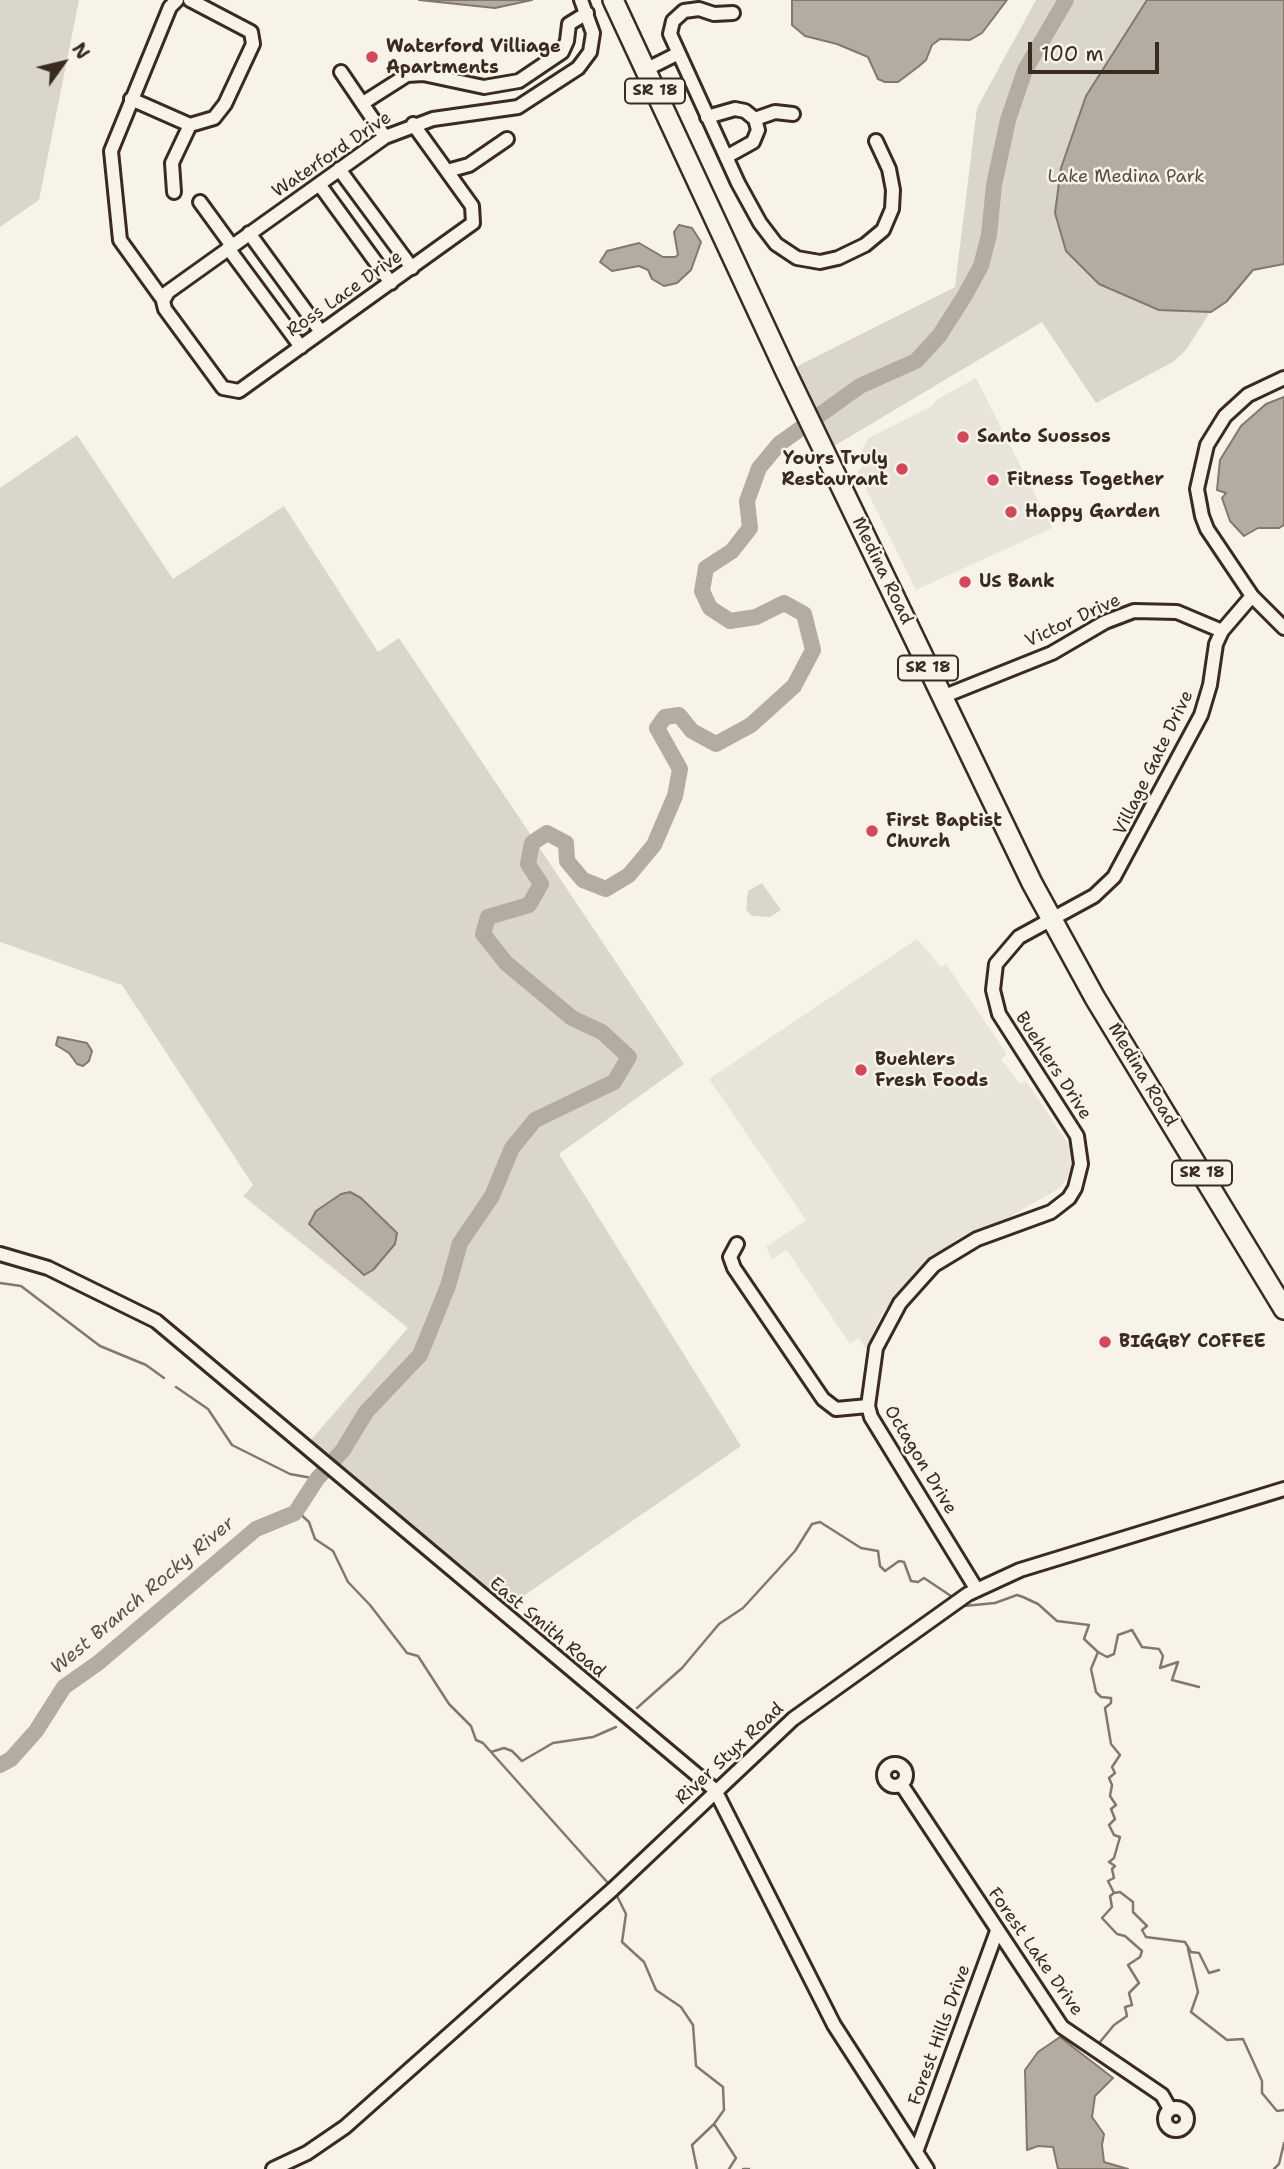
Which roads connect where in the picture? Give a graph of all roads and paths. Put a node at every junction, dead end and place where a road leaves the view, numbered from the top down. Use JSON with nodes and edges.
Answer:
{"nodes":[{"id":1,"x":177,"y":0,"type":"edge"},
{"id":2,"x":190,"y":0,"type":"edge"},
{"id":3,"x":581,"y":0,"type":"edge"},
{"id":4,"x":613,"y":0,"type":"edge"},
{"id":5,"x":587,"y":13,"type":"junction"},
{"id":6,"x":733,"y":13,"type":"dead end"},
{"id":7,"x":677,"y":54,"type":"junction"},
{"id":8,"x":645,"y":70,"type":"junction"},
{"id":9,"x":341,"y":72,"type":"dead end"},
{"id":10,"x":131,"y":99,"type":"junction"},
{"id":11,"x":363,"y":103,"type":"junction"},
{"id":12,"x":793,"y":114,"type":"dead end"},
{"id":13,"x":707,"y":117,"type":"junction"},
{"id":14,"x":755,"y":119,"type":"junction"},
{"id":15,"x":413,"y":124,"type":"junction"},
{"id":16,"x":190,"y":125,"type":"junction"},
{"id":17,"x":385,"y":137,"type":"junction"},
{"id":18,"x":507,"y":138,"type":"dead end"},
{"id":19,"x":876,"y":141,"type":"dead end"},
{"id":20,"x":726,"y":157,"type":"junction"},
{"id":21,"x":340,"y":169,"type":"junction"},
{"id":22,"x":447,"y":171,"type":"junction"},
{"id":23,"x":319,"y":184,"type":"junction"},
{"id":24,"x":174,"y":192,"type":"dead end"},
{"id":25,"x":201,"y":202,"type":"dead end"},
{"id":26,"x":249,"y":233,"type":"junction"},
{"id":27,"x":230,"y":247,"type":"junction"},
{"id":28,"x":412,"y":268,"type":"junction"},
{"id":29,"x":391,"y":283,"type":"junction"},
{"id":30,"x":168,"y":291,"type":"junction"},
{"id":31,"x":321,"y":332,"type":"junction"},
{"id":32,"x":301,"y":347,"type":"junction"},
{"id":33,"x":1284,"y":378,"type":"edge"},
{"id":34,"x":1252,"y":596,"type":"junction"},
{"id":35,"x":1284,"y":628,"type":"edge"},
{"id":36,"x":1222,"y":631,"type":"junction"},
{"id":37,"x":942,"y":697,"type":"junction"},
{"id":38,"x":1051,"y":918,"type":"junction"},
{"id":39,"x":737,"y":1244,"type":"dead end"},
{"id":40,"x":0,"y":1254,"type":"edge"},
{"id":41,"x":1284,"y":1309,"type":"edge"},
{"id":42,"x":868,"y":1406,"type":"junction"},
{"id":43,"x":1284,"y":1489,"type":"edge"},
{"id":44,"x":977,"y":1590,"type":"junction"},
{"id":45,"x":901,"y":1784,"type":"dead end"},
{"id":46,"x":715,"y":1790,"type":"junction"},
{"id":47,"x":997,"y":1931,"type":"junction"},
{"id":48,"x":1170,"y":2109,"type":"dead end"},
{"id":49,"x":916,"y":2152,"type":"junction"},
{"id":50,"x":273,"y":2169,"type":"edge"},
{"id":51,"x":928,"y":2169,"type":"edge"}],
"edges":[{"from":1,"to":10,"type":"street"},
{"from":2,"to":16,"type":"street"},
{"from":3,"to":5,"type":"street","name":"Waterford Drive"},
{"from":4,"to":8,"type":"highway","name":"Medina Road","number":"SR 18"},
{"from":5,"to":11,"type":"street"},
{"from":5,"to":15,"type":"street","name":"Waterford Drive"},
{"from":6,"to":7,"type":"street"},
{"from":7,"to":8,"type":"street"},
{"from":7,"to":13,"type":"street"},
{"from":8,"to":37,"type":"highway","name":"Medina Road","number":"SR 18"},
{"from":9,"to":11,"type":"street"},
{"from":10,"to":16,"type":"street"},
{"from":10,"to":30,"type":"street"},
{"from":11,"to":17,"type":"street"},
{"from":12,"to":14,"type":"street"},
{"from":13,"to":14,"type":"street"},
{"from":13,"to":20,"type":"street"},
{"from":14,"to":20,"type":"street"},
{"from":15,"to":17,"type":"street","name":"Waterford Drive"},
{"from":15,"to":22,"type":"street"},
{"from":16,"to":24,"type":"street"},
{"from":17,"to":21,"type":"street","name":"Waterford Drive"},
{"from":18,"to":22,"type":"street"},
{"from":19,"to":20,"type":"street"},
{"from":21,"to":23,"type":"street","name":"Waterford Drive"},
{"from":21,"to":28,"type":"street"},
{"from":22,"to":28,"type":"street","name":"Ross Lace Drive"},
{"from":23,"to":26,"type":"street","name":"Waterford Drive"},
{"from":23,"to":29,"type":"street"},
{"from":25,"to":27,"type":"street"},
{"from":26,"to":27,"type":"street","name":"Waterford Drive"},
{"from":26,"to":31,"type":"street"},
{"from":27,"to":30,"type":"street","name":"Waterford Drive"},
{"from":27,"to":32,"type":"street"},
{"from":28,"to":29,"type":"street","name":"Ross Lace Drive"},
{"from":29,"to":31,"type":"street","name":"Ross Lace Drive"},
{"from":30,"to":32,"type":"street","name":"Ross Lace Drive"},
{"from":31,"to":32,"type":"street","name":"Ross Lace Drive"},
{"from":33,"to":34,"type":"street"},
{"from":34,"to":35,"type":"street"},
{"from":34,"to":36,"type":"street","name":"Village Gate Drive"},
{"from":36,"to":37,"type":"street","name":"Victor Drive"},
{"from":36,"to":38,"type":"street","name":"Village Gate Drive"},
{"from":37,"to":38,"type":"highway","name":"Medina Road","number":"SR 18"},
{"from":38,"to":41,"type":"highway","name":"Medina Road","number":"SR 18"},
{"from":38,"to":42,"type":"street","name":"Buehlers Drive"},
{"from":39,"to":42,"type":"street","name":"Octagon Drive"},
{"from":40,"to":46,"type":"street","name":"East Smith Road"},
{"from":42,"to":44,"type":"street","name":"Octagon Drive"},
{"from":43,"to":44,"type":"street","name":"River Styx Road"},
{"from":44,"to":46,"type":"street","name":"River Styx Road"},
{"from":45,"to":47,"type":"street","name":"Forest Lake Drive"},
{"from":46,"to":49,"type":"street","name":"East Smith Road"},
{"from":46,"to":50,"type":"street","name":"River Styx Road"},
{"from":47,"to":48,"type":"street","name":"Forest Lake Drive"},
{"from":47,"to":49,"type":"street","name":"Forest Hills Drive"},
{"from":49,"to":51,"type":"street","name":"East Smith Road"}]}
